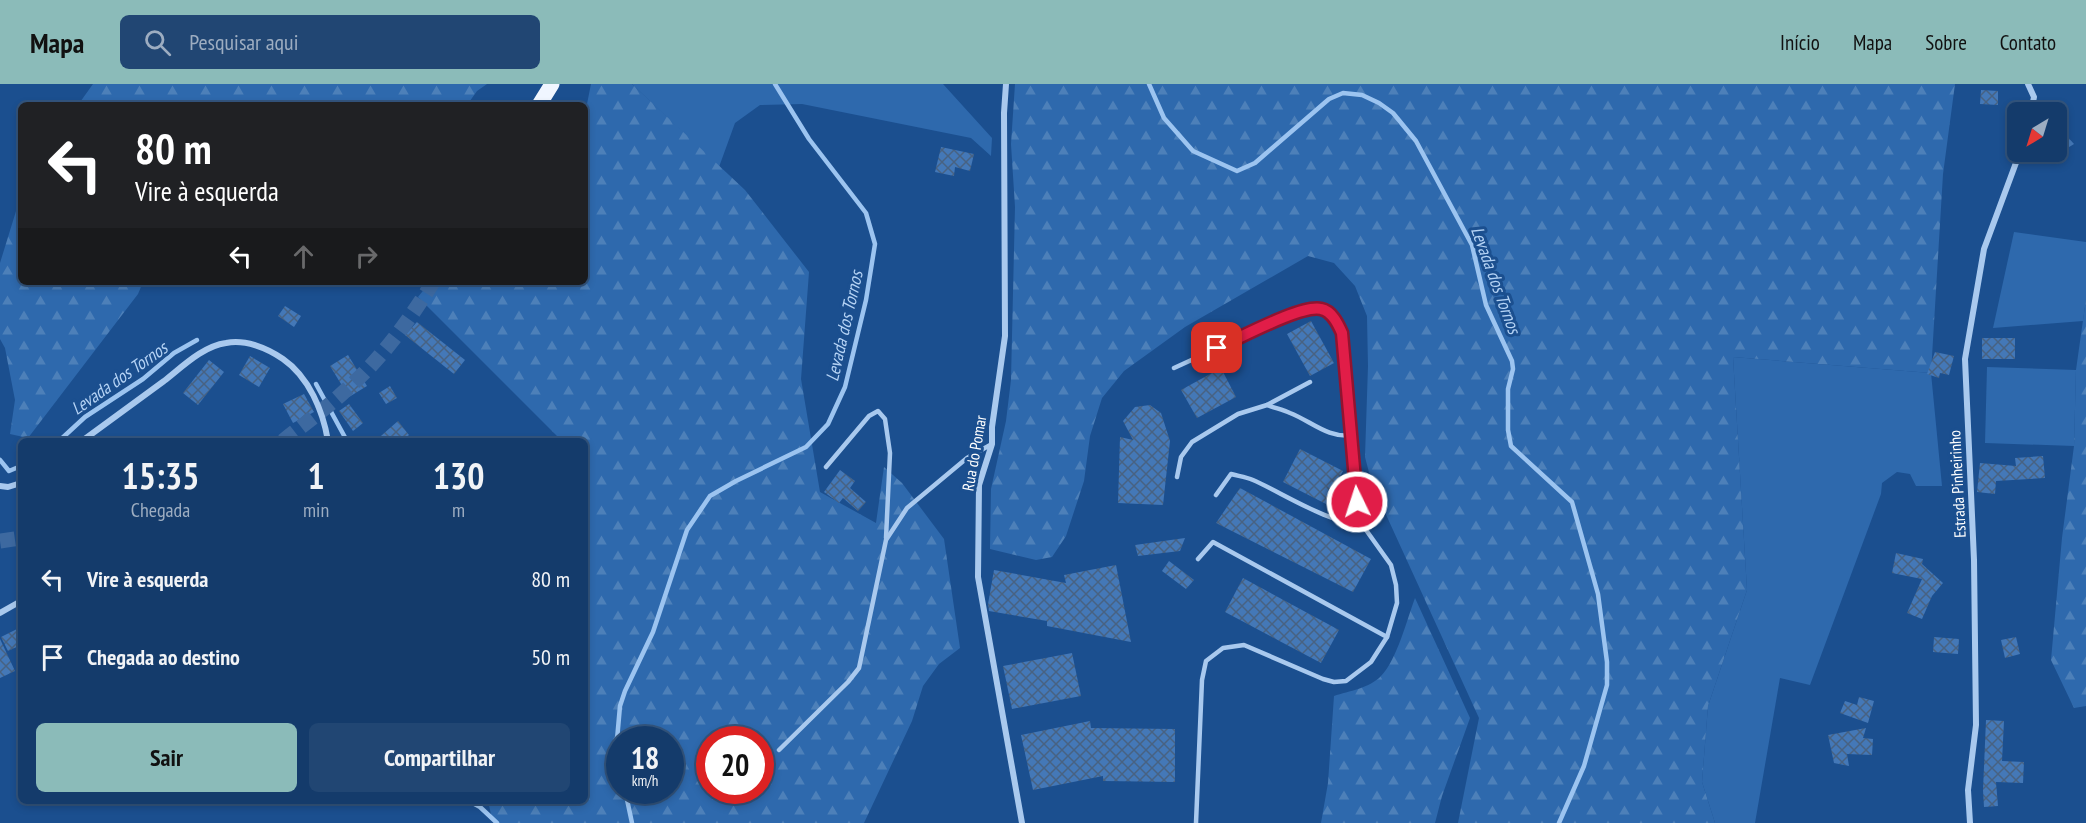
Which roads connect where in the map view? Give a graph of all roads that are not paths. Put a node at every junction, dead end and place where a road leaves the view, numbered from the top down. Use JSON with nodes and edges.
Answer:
{"nodes":[{"id":1,"x":552,"y":84,"type":"edge"},
{"id":2,"x":1006,"y":84,"type":"edge"},
{"id":3,"x":2028,"y":84,"type":"edge"},
{"id":4,"x":541,"y":102,"type":"edge"},
{"id":5,"x":2033,"y":102,"type":"edge"},
{"id":6,"x":2016,"y":162,"type":"edge"},
{"id":7,"x":1174,"y":368,"type":"dead end"},
{"id":8,"x":1310,"y":382,"type":"dead end"},
{"id":9,"x":1267,"y":405,"type":"junction"},
{"id":10,"x":1353,"y":435,"type":"junction"},
{"id":11,"x":86,"y":438,"type":"edge"},
{"id":12,"x":328,"y":438,"type":"edge"},
{"id":13,"x":992,"y":444,"type":"junction"},
{"id":14,"x":826,"y":467,"type":"dead end"},
{"id":15,"x":1177,"y":477,"type":"dead end"},
{"id":16,"x":18,"y":484,"type":"edge"},
{"id":17,"x":0,"y":486,"type":"edge"},
{"id":18,"x":1216,"y":495,"type":"dead end"},
{"id":19,"x":1361,"y":523,"type":"junction"},
{"id":20,"x":886,"y":540,"type":"junction"},
{"id":21,"x":1198,"y":559,"type":"dead end"},
{"id":22,"x":18,"y":604,"type":"edge"},
{"id":23,"x":0,"y":613,"type":"edge"},
{"id":24,"x":1387,"y":637,"type":"junction"},
{"id":25,"x":779,"y":750,"type":"dead end"},
{"id":26,"x":1022,"y":823,"type":"edge"},
{"id":27,"x":1196,"y":823,"type":"edge"},
{"id":28,"x":1970,"y":823,"type":"edge"}],
"edges":[{"from":1,"to":4,"type":"main road"},
{"from":2,"to":13,"type":"street","name":"Rua do Pomar"},
{"from":3,"to":5,"type":"street"},
{"from":6,"to":28,"type":"street","name":"Estrada Pinheirinho"},
{"from":7,"to":10,"type":"lane"},
{"from":8,"to":9,"type":"lane"},
{"from":9,"to":10,"type":"lane"},
{"from":9,"to":15,"type":"lane"},
{"from":10,"to":19,"type":"lane"},
{"from":11,"to":12,"type":"street"},
{"from":13,"to":20,"type":"lane"},
{"from":13,"to":26,"type":"street","name":"Rua do Pomar"},
{"from":14,"to":20,"type":"lane"},
{"from":16,"to":17,"type":"street"},
{"from":18,"to":19,"type":"lane"},
{"from":19,"to":24,"type":"lane"},
{"from":20,"to":25,"type":"lane"},
{"from":21,"to":24,"type":"lane"},
{"from":22,"to":23,"type":"street"},
{"from":24,"to":27,"type":"lane"}]}
